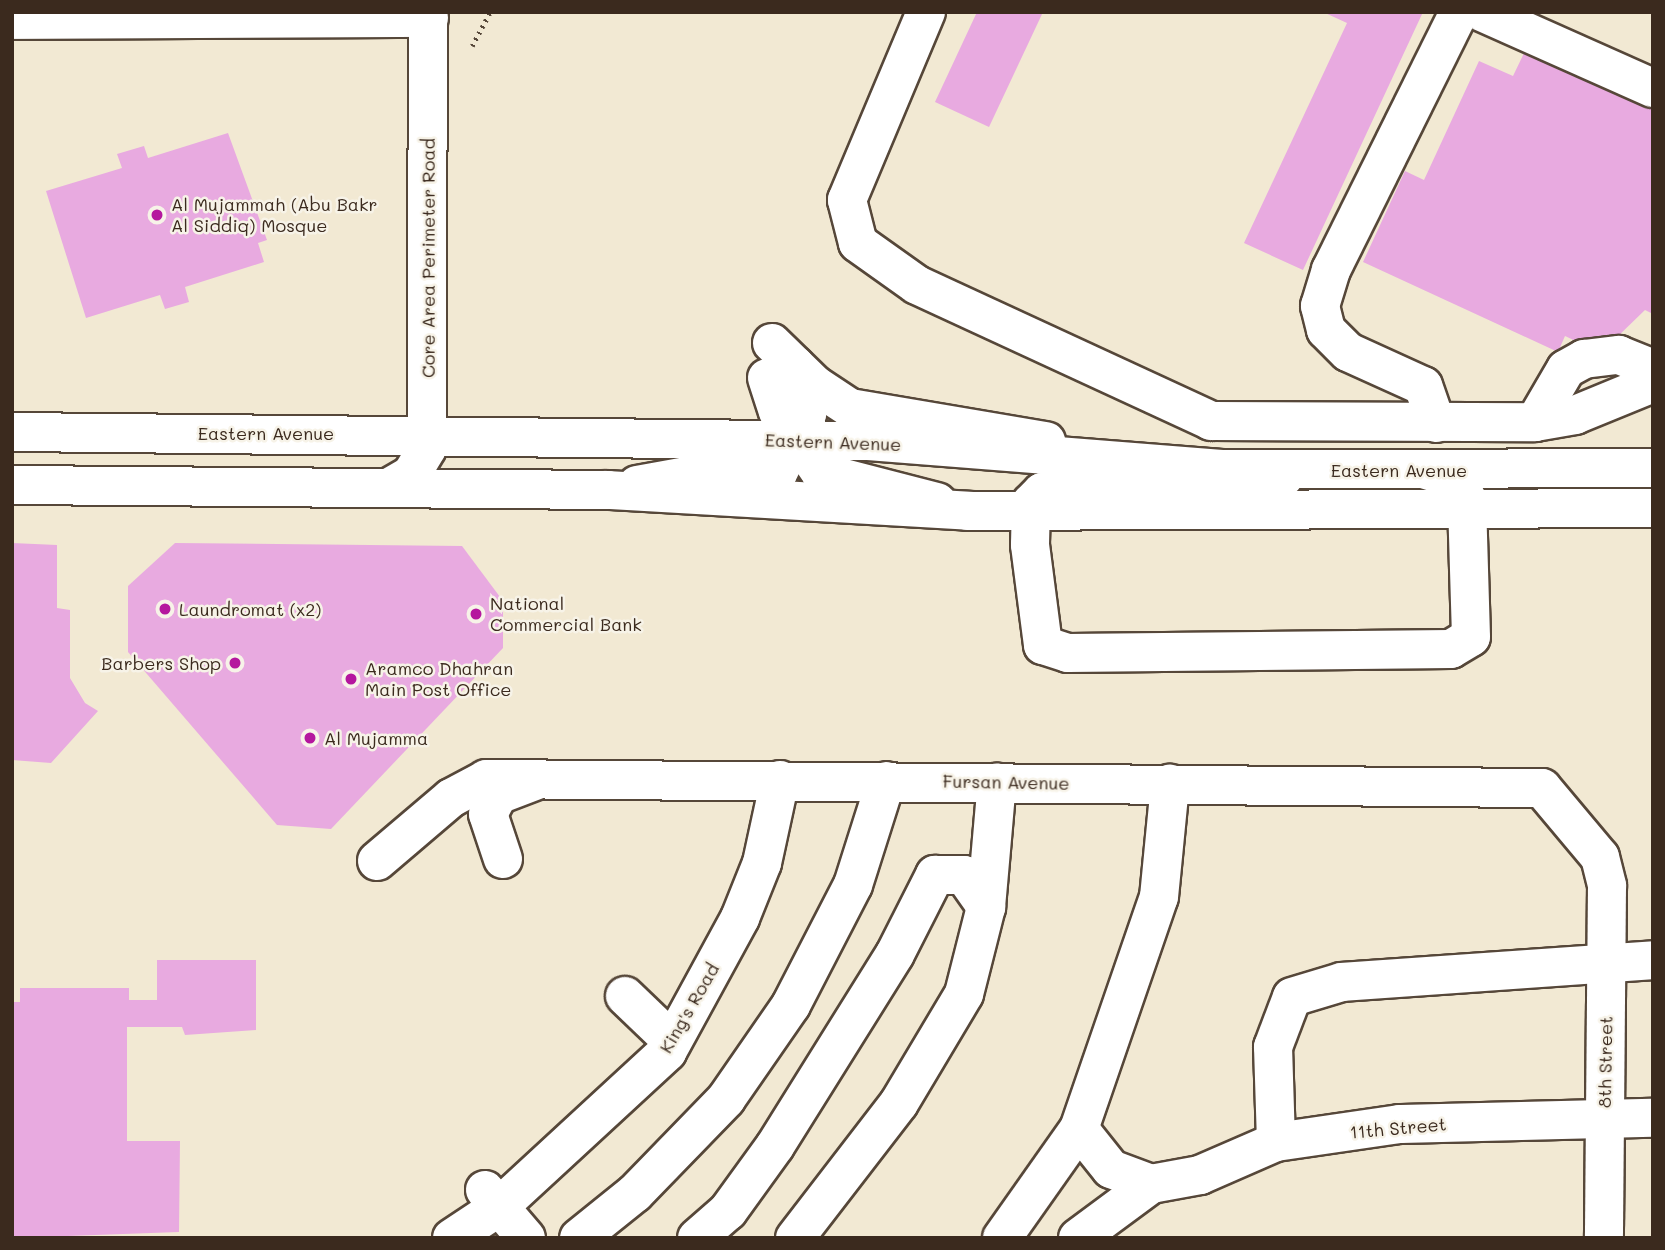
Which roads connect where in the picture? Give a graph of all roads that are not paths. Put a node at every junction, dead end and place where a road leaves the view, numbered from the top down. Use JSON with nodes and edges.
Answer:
{"nodes":[{"id":1,"x":926,"y":12,"type":"edge"},
{"id":2,"x":1459,"y":12,"type":"edge"},
{"id":3,"x":1482,"y":12,"type":"edge"},
{"id":4,"x":428,"y":15,"type":"edge"},
{"id":5,"x":12,"y":20,"type":"edge"},
{"id":6,"x":1653,"y":89,"type":"edge"},
{"id":7,"x":1653,"y":369,"type":"edge"},
{"id":8,"x":1653,"y":383,"type":"edge"},
{"id":9,"x":1535,"y":422,"type":"junction"},
{"id":10,"x":1436,"y":423,"type":"junction"},
{"id":11,"x":12,"y":432,"type":"edge"},
{"id":12,"x":428,"y":433,"type":"junction"},
{"id":13,"x":799,"y":441,"type":"junction"},
{"id":14,"x":1144,"y":462,"type":"junction"},
{"id":15,"x":1653,"y":468,"type":"edge"},
{"id":16,"x":1317,"y":469,"type":"junction"},
{"id":17,"x":1422,"y":469,"type":"junction"},
{"id":18,"x":12,"y":485,"type":"edge"},
{"id":19,"x":390,"y":487,"type":"junction"},
{"id":20,"x":608,"y":490,"type":"junction"},
{"id":21,"x":1653,"y":508,"type":"edge"},
{"id":22,"x":1468,"y":510,"type":"junction"},
{"id":23,"x":967,"y":511,"type":"junction"},
{"id":24,"x":1030,"y":512,"type":"junction"},
{"id":25,"x":541,"y":779,"type":"junction"},
{"id":26,"x":780,"y":780,"type":"junction"},
{"id":27,"x":886,"y":781,"type":"junction"},
{"id":28,"x":997,"y":782,"type":"junction"},
{"id":29,"x":1170,"y":784,"type":"junction"},
{"id":30,"x":503,"y":859,"type":"dead end"},
{"id":31,"x":389,"y":862,"type":"dead end"},
{"id":32,"x":1607,"y":886,"type":"joint"},
{"id":33,"x":986,"y":907,"type":"junction"},
{"id":34,"x":1653,"y":960,"type":"edge"},
{"id":35,"x":1606,"y":961,"type":"junction"},
{"id":36,"x":625,"y":996,"type":"dead end"},
{"id":37,"x":672,"y":1041,"type":"junction"},
{"id":38,"x":1604,"y":1117,"type":"junction"},
{"id":39,"x":1653,"y":1118,"type":"edge"},
{"id":40,"x":1079,"y":1129,"type":"junction"},
{"id":41,"x":1276,"y":1142,"type":"junction"},
{"id":42,"x":1152,"y":1184,"type":"junction"},
{"id":43,"x":492,"y":1198,"type":"junction"},
{"id":44,"x":452,"y":1238,"type":"edge"},
{"id":45,"x":526,"y":1238,"type":"edge"},
{"id":46,"x":579,"y":1238,"type":"edge"},
{"id":47,"x":697,"y":1238,"type":"edge"},
{"id":48,"x":795,"y":1238,"type":"edge"},
{"id":49,"x":1002,"y":1238,"type":"edge"},
{"id":50,"x":1078,"y":1238,"type":"edge"},
{"id":51,"x":1604,"y":1238,"type":"edge"}],
"edges":[{"from":1,"to":10,"type":"street"},
{"from":2,"to":10,"type":"street"},
{"from":3,"to":6,"type":"street"},
{"from":4,"to":5,"type":"street"},
{"from":4,"to":12,"type":"street","name":"Core Area Perimeter Road"},
{"from":7,"to":9,"type":"street"},
{"from":8,"to":9,"type":"street"},
{"from":9,"to":10,"type":"street"},
{"from":11,"to":12,"type":"street","name":"Eastern Avenue"},
{"from":12,"to":13,"type":"street","name":"Eastern Avenue"},
{"from":12,"to":19,"type":"street","name":"Core Area Perimeter Road"},
{"from":13,"to":14,"type":"street","name":"Eastern Avenue"},
{"from":13,"to":14,"type":"street"},
{"from":13,"to":20,"type":"street"},
{"from":13,"to":23,"type":"street"},
{"from":14,"to":16,"type":"street","name":"Eastern Avenue"},
{"from":15,"to":17,"type":"street","name":"Eastern Avenue"},
{"from":16,"to":17,"type":"street","name":"Eastern Avenue"},
{"from":16,"to":24,"type":"street"},
{"from":17,"to":22,"type":"street"},
{"from":18,"to":19,"type":"street"},
{"from":19,"to":20,"type":"street"},
{"from":20,"to":23,"type":"street"},
{"from":21,"to":22,"type":"street"},
{"from":22,"to":24,"type":"street"},
{"from":22,"to":24,"type":"street"},
{"from":23,"to":24,"type":"street"},
{"from":25,"to":26,"type":"street","name":"Fursan Avenue"},
{"from":25,"to":30,"type":"street"},
{"from":25,"to":31,"type":"street","name":"Fursan Avenue"},
{"from":26,"to":27,"type":"street","name":"Fursan Avenue"},
{"from":26,"to":37,"type":"street","name":"King's Road"},
{"from":27,"to":28,"type":"street","name":"Fursan Avenue"},
{"from":27,"to":46,"type":"street"},
{"from":28,"to":29,"type":"street","name":"Fursan Avenue"},
{"from":28,"to":33,"type":"street"},
{"from":29,"to":32,"type":"street","name":"Fursan Avenue"},
{"from":29,"to":40,"type":"street"},
{"from":32,"to":35,"type":"street","name":"8th Street"},
{"from":33,"to":47,"type":"street"},
{"from":33,"to":48,"type":"street"},
{"from":34,"to":35,"type":"street"},
{"from":35,"to":38,"type":"street","name":"8th Street"},
{"from":35,"to":41,"type":"street"},
{"from":36,"to":37,"type":"street"},
{"from":37,"to":43,"type":"street","name":"King's Road"},
{"from":38,"to":39,"type":"street","name":"11th Street"},
{"from":38,"to":41,"type":"street","name":"11th Street"},
{"from":38,"to":51,"type":"street","name":"8th Street"},
{"from":40,"to":42,"type":"street"},
{"from":40,"to":49,"type":"street"},
{"from":41,"to":42,"type":"street","name":"11th Street"},
{"from":42,"to":50,"type":"street","name":"11th Street"},
{"from":43,"to":44,"type":"street","name":"King's Road"},
{"from":43,"to":45,"type":"street"}]}
